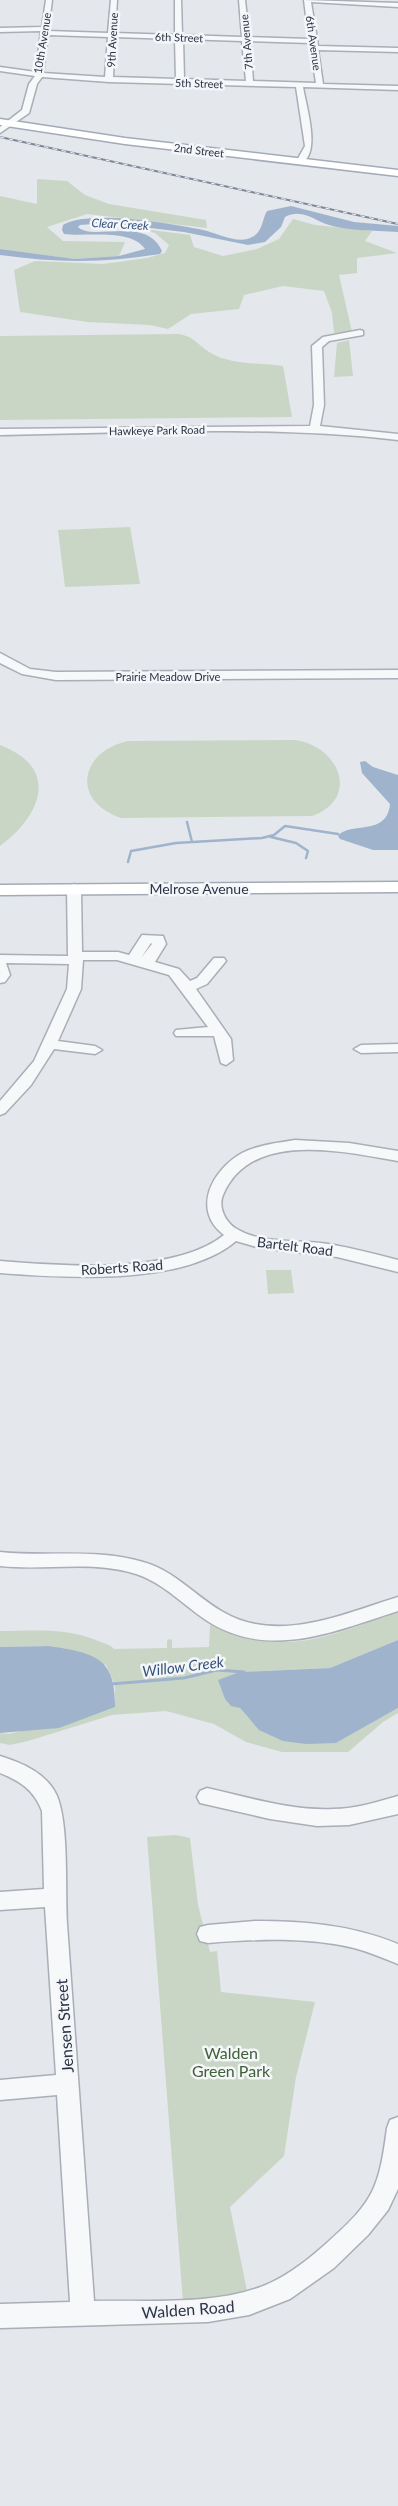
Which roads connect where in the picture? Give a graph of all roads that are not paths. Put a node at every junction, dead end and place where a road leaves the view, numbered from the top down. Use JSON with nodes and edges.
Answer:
{"nodes":[{"id":1,"x":49,"y":0,"type":"edge"},
{"id":2,"x":114,"y":0,"type":"edge"},
{"id":3,"x":178,"y":0,"type":"edge"},
{"id":4,"x":242,"y":0,"type":"edge"},
{"id":5,"x":308,"y":0,"type":"edge"},
{"id":6,"x":382,"y":2,"type":"edge"},
{"id":7,"x":398,"y":5,"type":"edge"},
{"id":8,"x":0,"y":30,"type":"edge"},
{"id":9,"x":44,"y":31,"type":"junction"},
{"id":10,"x":112,"y":35,"type":"junction"},
{"id":11,"x":179,"y":37,"type":"junction"},
{"id":12,"x":246,"y":39,"type":"junction"},
{"id":13,"x":314,"y":44,"type":"junction"},
{"id":14,"x":398,"y":50,"type":"edge"},
{"id":15,"x":0,"y":69,"type":"edge"},
{"id":16,"x":39,"y":76,"type":"junction"},
{"id":17,"x":109,"y":80,"type":"junction"},
{"id":18,"x":180,"y":82,"type":"junction"},
{"id":19,"x":250,"y":84,"type":"junction"},
{"id":20,"x":299,"y":85,"type":"junction"},
{"id":21,"x":320,"y":86,"type":"junction"},
{"id":22,"x":398,"y":88,"type":"edge"},
{"id":23,"x":5,"y":123,"type":"edge"},
{"id":24,"x":0,"y":131,"type":"edge"},
{"id":25,"x":300,"y":162,"type":"junction"},
{"id":26,"x":398,"y":173,"type":"edge"},
{"id":27,"x":360,"y":333,"type":"dead end"},
{"id":28,"x":314,"y":429,"type":"junction"},
{"id":29,"x":0,"y":432,"type":"edge"},
{"id":30,"x":398,"y":438,"type":"edge"},
{"id":31,"x":398,"y":444,"type":"edge"},
{"id":32,"x":0,"y":657,"type":"edge"},
{"id":33,"x":398,"y":674,"type":"edge"},
{"id":34,"x":340,"y":675,"type":"junction"},
{"id":35,"x":398,"y":679,"type":"edge"},
{"id":36,"x":398,"y":887,"type":"edge"},
{"id":37,"x":0,"y":890,"type":"edge"},
{"id":38,"x":74,"y":894,"type":"junction"},
{"id":39,"x":398,"y":898,"type":"edge"},
{"id":40,"x":0,"y":901,"type":"edge"},
{"id":41,"x":0,"y":959,"type":"edge"},
{"id":42,"x":76,"y":959,"type":"junction"},
{"id":43,"x":219,"y":961,"type":"dead end"},
{"id":44,"x":0,"y":965,"type":"edge"},
{"id":45,"x":0,"y":979,"type":"edge"},
{"id":46,"x":188,"y":988,"type":"junction"},
{"id":47,"x":219,"y":1031,"type":"junction"},
{"id":48,"x":181,"y":1033,"type":"dead end"},
{"id":49,"x":49,"y":1044,"type":"junction"},
{"id":50,"x":398,"y":1048,"type":"edge"},
{"id":51,"x":361,"y":1049,"type":"dead end"},
{"id":52,"x":95,"y":1050,"type":"dead end"},
{"id":53,"x":226,"y":1060,"type":"dead end"},
{"id":54,"x":0,"y":1110,"type":"edge"},
{"id":55,"x":398,"y":1156,"type":"edge"},
{"id":56,"x":235,"y":1234,"type":"junction"},
{"id":57,"x":398,"y":1266,"type":"edge"},
{"id":58,"x":0,"y":1267,"type":"edge"},
{"id":59,"x":0,"y":1559,"type":"edge"},
{"id":60,"x":398,"y":1604,"type":"edge"},
{"id":61,"x":0,"y":1764,"type":"edge"},
{"id":62,"x":207,"y":1796,"type":"dead end"},
{"id":63,"x":398,"y":1805,"type":"edge"},
{"id":64,"x":55,"y":1897,"type":"junction"},
{"id":65,"x":0,"y":1901,"type":"edge"},
{"id":66,"x":208,"y":1934,"type":"dead end"},
{"id":67,"x":398,"y":1954,"type":"edge"},
{"id":68,"x":68,"y":2084,"type":"junction"},
{"id":69,"x":0,"y":2090,"type":"edge"},
{"id":70,"x":398,"y":2128,"type":"edge"},
{"id":71,"x":82,"y":2314,"type":"junction"},
{"id":72,"x":0,"y":2316,"type":"edge"}],
"edges":[{"from":1,"to":9,"type":"street","name":"10th Avenue"},
{"from":2,"to":10,"type":"street","name":"9th Avenue"},
{"from":3,"to":11,"type":"street"},
{"from":4,"to":12,"type":"street","name":"7th Avenue"},
{"from":5,"to":6,"type":"street"},
{"from":5,"to":13,"type":"street","name":"6th Avenue"},
{"from":6,"to":7,"type":"street"},
{"from":8,"to":9,"type":"street","name":"6th Street"},
{"from":9,"to":10,"type":"street","name":"6th Street"},
{"from":9,"to":16,"type":"street","name":"10th Avenue"},
{"from":10,"to":11,"type":"street","name":"6th Street"},
{"from":10,"to":17,"type":"street","name":"9th Avenue"},
{"from":11,"to":12,"type":"street","name":"6th Street"},
{"from":11,"to":18,"type":"street"},
{"from":12,"to":13,"type":"street","name":"6th Street"},
{"from":12,"to":19,"type":"street","name":"7th Avenue"},
{"from":13,"to":14,"type":"street","name":"6th Street"},
{"from":13,"to":21,"type":"street","name":"6th Avenue"},
{"from":15,"to":16,"type":"street","name":"5th Street"},
{"from":16,"to":17,"type":"street","name":"5th Street"},
{"from":16,"to":23,"type":"street","name":"10th Avenue"},
{"from":17,"to":18,"type":"street","name":"5th Street"},
{"from":18,"to":19,"type":"street","name":"5th Street"},
{"from":19,"to":20,"type":"street","name":"5th Street"},
{"from":20,"to":21,"type":"street","name":"5th Street"},
{"from":20,"to":25,"type":"street","name":"6th Avenue"},
{"from":21,"to":22,"type":"street","name":"5th Street"},
{"from":23,"to":24,"type":"street","name":"10th Avenue"},
{"from":23,"to":25,"type":"main road","name":"2nd Street"},
{"from":25,"to":26,"type":"main road","name":"2nd Street"},
{"from":27,"to":28,"type":"street"},
{"from":28,"to":29,"type":"street","name":"Hawkeye Park Road"},
{"from":28,"to":30,"type":"street","name":"Hawkeye Park Road"},
{"from":28,"to":31,"type":"street","name":"Hawkeye Park Road"},
{"from":32,"to":34,"type":"street","name":"Prairie Meadow Drive"},
{"from":33,"to":34,"type":"street","name":"Prairie Meadow Drive"},
{"from":34,"to":35,"type":"street","name":"Prairie Meadow Drive"},
{"from":36,"to":38,"type":"main road","name":"Melrose Avenue"},
{"from":37,"to":38,"type":"main road","name":"Melrose Avenue"},
{"from":38,"to":39,"type":"main road","name":"Melrose Avenue"},
{"from":38,"to":40,"type":"main road","name":"Melrose Avenue"},
{"from":38,"to":42,"type":"street"},
{"from":41,"to":42,"type":"street"},
{"from":42,"to":46,"type":"street"},
{"from":42,"to":49,"type":"street"},
{"from":43,"to":46,"type":"street"},
{"from":44,"to":45,"type":"street"},
{"from":46,"to":47,"type":"street"},
{"from":47,"to":48,"type":"street"},
{"from":47,"to":53,"type":"street"},
{"from":49,"to":52,"type":"street"},
{"from":49,"to":54,"type":"street"},
{"from":50,"to":51,"type":"street"},
{"from":55,"to":56,"type":"street","name":"Bartelt Road"},
{"from":56,"to":57,"type":"street","name":"Bartelt Road"},
{"from":56,"to":58,"type":"street","name":"Roberts Road"},
{"from":59,"to":60,"type":"street"},
{"from":61,"to":64,"type":"street","name":"Jensen Street"},
{"from":62,"to":63,"type":"street"},
{"from":64,"to":65,"type":"street"},
{"from":64,"to":68,"type":"street","name":"Jensen Street"},
{"from":66,"to":67,"type":"street"},
{"from":68,"to":69,"type":"street"},
{"from":68,"to":71,"type":"street","name":"Jensen Street"},
{"from":70,"to":71,"type":"street","name":"Walden Road"},
{"from":71,"to":72,"type":"street","name":"Walden Road"}]}
